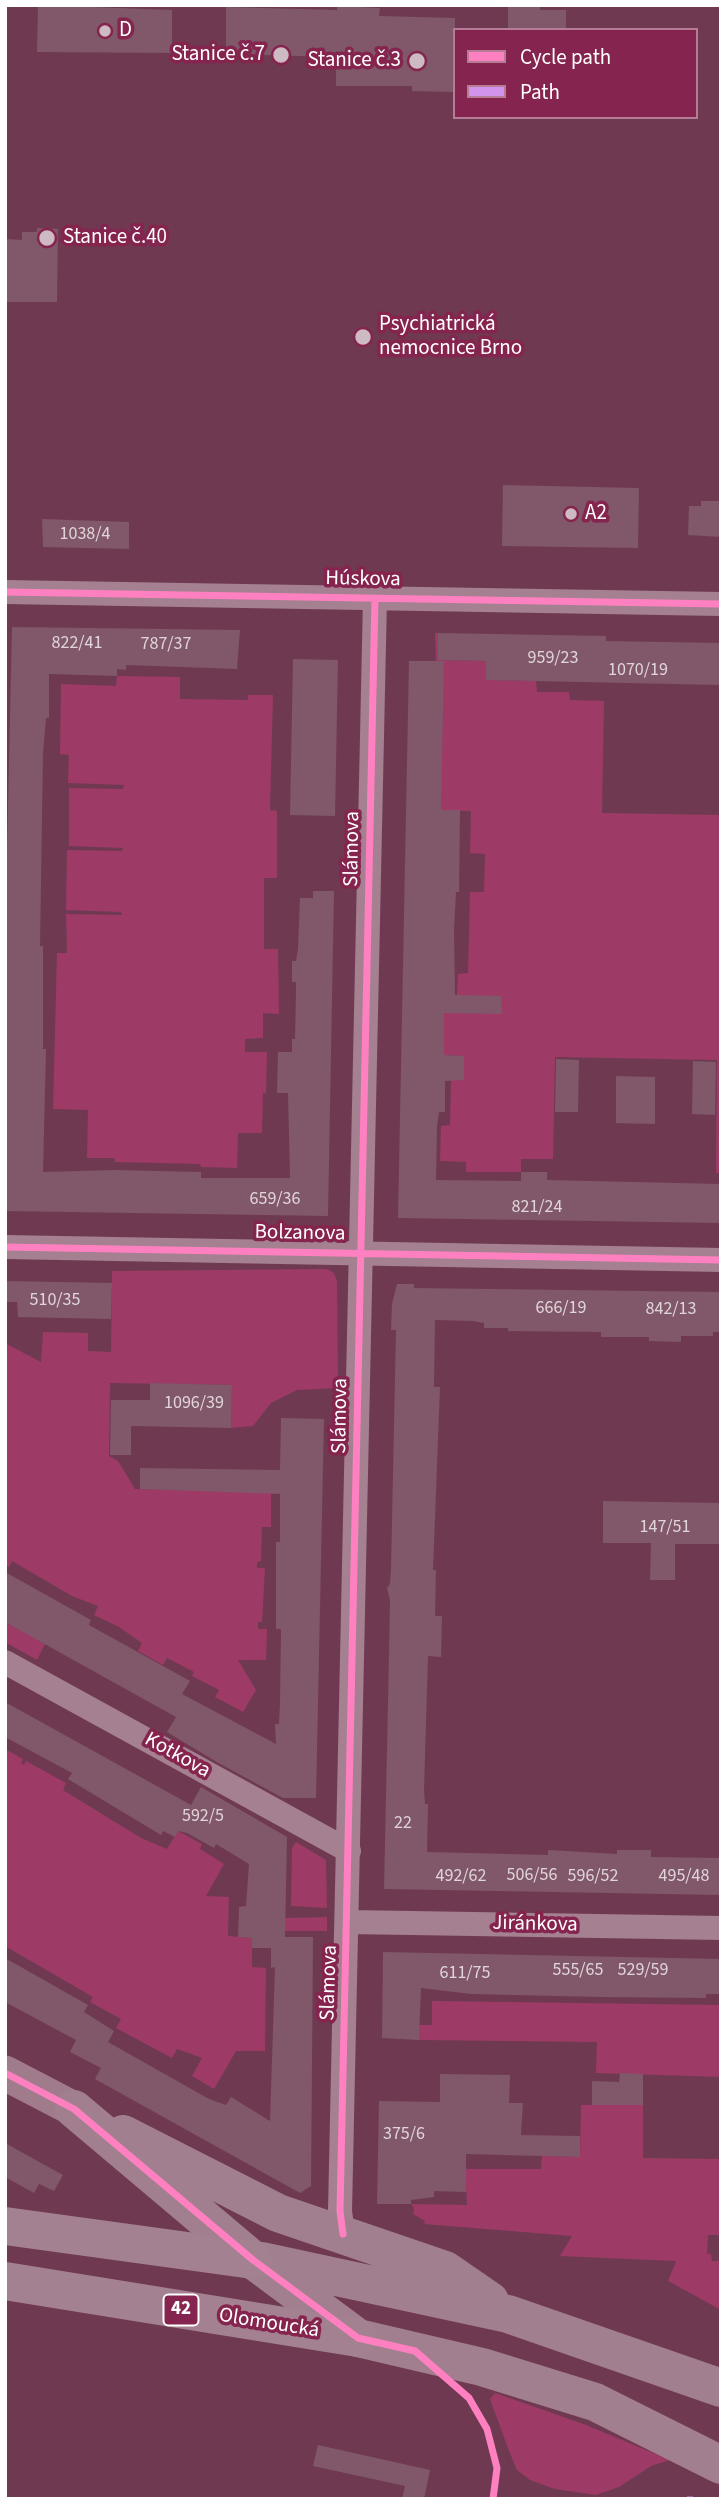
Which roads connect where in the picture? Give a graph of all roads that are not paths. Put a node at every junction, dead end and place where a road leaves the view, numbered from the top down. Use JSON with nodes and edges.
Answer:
{"nodes":[{"id":1,"x":5,"y":592,"type":"edge"},
{"id":2,"x":375,"y":598,"type":"junction"},
{"id":3,"x":721,"y":604,"type":"edge"},
{"id":4,"x":5,"y":1247,"type":"edge"},
{"id":5,"x":362,"y":1252,"type":"junction"},
{"id":6,"x":721,"y":1260,"type":"edge"},
{"id":7,"x":5,"y":1662,"type":"edge"},
{"id":8,"x":349,"y":1850,"type":"junction"},
{"id":9,"x":349,"y":1922,"type":"junction"},
{"id":10,"x":721,"y":1928,"type":"edge"},
{"id":11,"x":5,"y":2073,"type":"edge"},
{"id":12,"x":74,"y":2109,"type":"junction"},
{"id":13,"x":5,"y":2227,"type":"edge"},
{"id":14,"x":343,"y":2234,"type":"junction"},
{"id":15,"x":253,"y":2260,"type":"junction"},
{"id":16,"x":5,"y":2281,"type":"edge"},
{"id":17,"x":508,"y":2314,"type":"junction"},
{"id":18,"x":358,"y":2338,"type":"junction"},
{"id":19,"x":721,"y":2388,"type":"edge"},
{"id":20,"x":721,"y":2465,"type":"edge"}],
"edges":[{"from":1,"to":2,"type":"street","name":"Húskova"},
{"from":2,"to":3,"type":"street","name":"Húskova"},
{"from":2,"to":5,"type":"street","name":"Slámova"},
{"from":4,"to":5,"type":"street","name":"Bolzanova"},
{"from":5,"to":6,"type":"street","name":"Bolzanova"},
{"from":5,"to":8,"type":"street","name":"Slámova"},
{"from":7,"to":8,"type":"street","name":"Kotkova"},
{"from":8,"to":9,"type":"street","name":"Slámova"},
{"from":9,"to":10,"type":"street","name":"Jiránkova"},
{"from":9,"to":14,"type":"street","name":"Slámova"},
{"from":11,"to":12,"type":"main road"},
{"from":12,"to":14,"type":"main road"},
{"from":12,"to":15,"type":"main road"},
{"from":13,"to":15,"type":"highway"},
{"from":14,"to":17,"type":"main road"},
{"from":15,"to":17,"type":"main road"},
{"from":15,"to":18,"type":"main road"},
{"from":16,"to":18,"type":"highway","name":"Olomoucká","number":"42"},
{"from":17,"to":19,"type":"main road"},
{"from":18,"to":20,"type":"main road","name":"Olomoucká","number":"42"}]}
